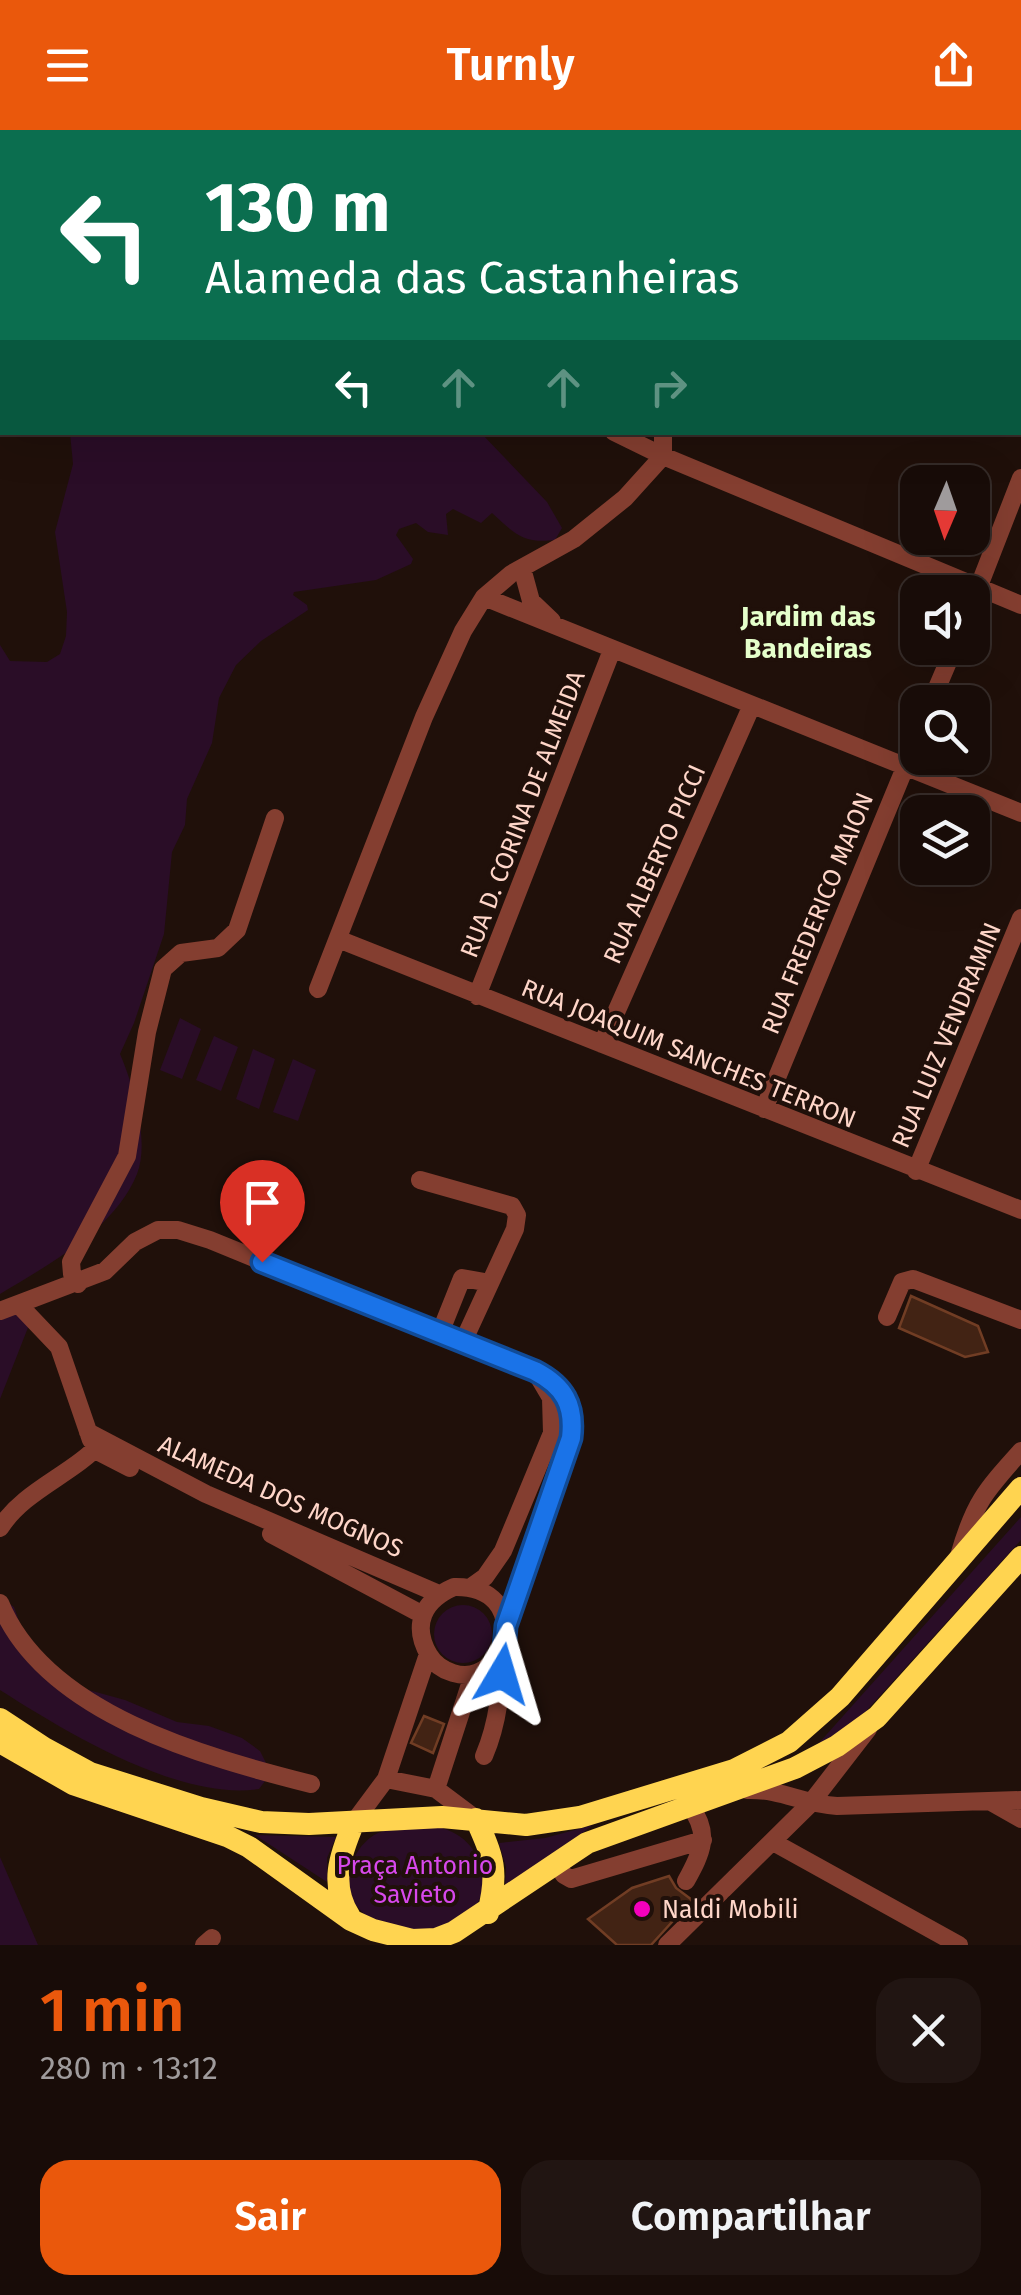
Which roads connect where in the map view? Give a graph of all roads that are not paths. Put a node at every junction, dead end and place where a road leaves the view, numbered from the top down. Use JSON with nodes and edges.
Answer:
{"nodes":[{"id":1,"x":620,"y":435,"type":"edge"},
{"id":2,"x":663,"y":435,"type":"edge"},
{"id":3,"x":662,"y":456,"type":"junction"},
{"id":4,"x":1021,"y":478,"type":"edge"},
{"id":5,"x":522,"y":568,"type":"junction"},
{"id":6,"x":929,"y":575,"type":"edge"},
{"id":7,"x":984,"y":575,"type":"edge"},
{"id":8,"x":484,"y":598,"type":"junction"},
{"id":9,"x":990,"y":599,"type":"edge"},
{"id":10,"x":1021,"y":605,"type":"edge"},
{"id":11,"x":560,"y":627,"type":"junction"},
{"id":12,"x":612,"y":650,"type":"junction"},
{"id":13,"x":752,"y":704,"type":"junction"},
{"id":14,"x":900,"y":763,"type":"edge"},
{"id":15,"x":901,"y":775,"type":"edge"},
{"id":16,"x":929,"y":775,"type":"edge"},
{"id":17,"x":1021,"y":813,"type":"edge"},
{"id":18,"x":275,"y":818,"type":"dead end"},
{"id":19,"x":1021,"y":918,"type":"edge"},
{"id":20,"x":338,"y":939,"type":"junction"},
{"id":21,"x":318,"y":989,"type":"dead end"},
{"id":22,"x":477,"y":996,"type":"junction"},
{"id":23,"x":602,"y":1044,"type":"junction"},
{"id":24,"x":764,"y":1109,"type":"junction"},
{"id":25,"x":916,"y":1170,"type":"junction"},
{"id":26,"x":420,"y":1180,"type":"dead end"},
{"id":27,"x":1021,"y":1210,"type":"edge"},
{"id":28,"x":490,"y":1283,"type":"junction"},
{"id":29,"x":78,"y":1284,"type":"junction"},
{"id":30,"x":19,"y":1304,"type":"junction"},
{"id":31,"x":0,"y":1311,"type":"edge"},
{"id":32,"x":888,"y":1317,"type":"dead end"},
{"id":33,"x":1021,"y":1320,"type":"edge"},
{"id":34,"x":440,"y":1333,"type":"junction"},
{"id":35,"x":463,"y":1342,"type":"junction"},
{"id":36,"x":535,"y":1371,"type":"junction"},
{"id":37,"x":95,"y":1441,"type":"junction"},
{"id":38,"x":1021,"y":1450,"type":"edge"},
{"id":39,"x":1021,"y":1488,"type":"edge"},
{"id":40,"x":0,"y":1528,"type":"edge"},
{"id":41,"x":1021,"y":1557,"type":"edge"},
{"id":42,"x":957,"y":1561,"type":"junction"},
{"id":43,"x":471,"y":1586,"type":"junction"},
{"id":44,"x":439,"y":1594,"type":"junction"},
{"id":45,"x":0,"y":1603,"type":"edge"},
{"id":46,"x":424,"y":1615,"type":"junction"},
{"id":47,"x":506,"y":1626,"type":"junction"},
{"id":48,"x":503,"y":1646,"type":"junction"},
{"id":49,"x":428,"y":1654,"type":"junction"},
{"id":50,"x":473,"y":1675,"type":"junction"},
{"id":51,"x":877,"y":1717,"type":"junction"},
{"id":52,"x":0,"y":1718,"type":"edge"},
{"id":53,"x":0,"y":1742,"type":"edge"},
{"id":54,"x":484,"y":1756,"type":"dead end"},
{"id":55,"x":386,"y":1779,"type":"junction"},
{"id":56,"x":311,"y":1784,"type":"dead end"},
{"id":57,"x":436,"y":1789,"type":"junction"},
{"id":58,"x":736,"y":1790,"type":"junction"},
{"id":59,"x":1021,"y":1800,"type":"edge"},
{"id":60,"x":990,"y":1801,"type":"junction"},
{"id":61,"x":810,"y":1804,"type":"junction"},
{"id":62,"x":690,"y":1806,"type":"junction"},
{"id":63,"x":476,"y":1819,"type":"junction"},
{"id":64,"x":1021,"y":1819,"type":"edge"},
{"id":65,"x":354,"y":1822,"type":"junction"},
{"id":66,"x":703,"y":1840,"type":"junction"},
{"id":67,"x":773,"y":1842,"type":"junction"},
{"id":68,"x":556,"y":1863,"type":"junction"},
{"id":69,"x":686,"y":1881,"type":"dead end"},
{"id":70,"x":488,"y":1912,"type":"junction"},
{"id":71,"x":351,"y":1920,"type":"junction"},
{"id":72,"x":668,"y":1945,"type":"edge"},
{"id":73,"x":959,"y":1945,"type":"edge"}],
"edges":[{"from":1,"to":3,"type":"street"},
{"from":2,"to":3,"type":"street"},
{"from":3,"to":5,"type":"street"},
{"from":3,"to":6,"type":"street"},
{"from":4,"to":7,"type":"street"},
{"from":5,"to":8,"type":"street"},
{"from":5,"to":11,"type":"street"},
{"from":8,"to":11,"type":"street"},
{"from":8,"to":20,"type":"street"},
{"from":9,"to":10,"type":"street"},
{"from":11,"to":12,"type":"street"},
{"from":12,"to":13,"type":"street"},
{"from":12,"to":22,"type":"street","name":"RUA D. CORINA DE ALMEIDA"},
{"from":13,"to":14,"type":"street"},
{"from":13,"to":23,"type":"street","name":"RUA ALBERTO PICCI"},
{"from":15,"to":24,"type":"street","name":"RUA FREDERICO MAION"},
{"from":16,"to":17,"type":"street"},
{"from":18,"to":29,"type":"street"},
{"from":19,"to":25,"type":"street","name":"RUA LUIZ VENDRAMIN"},
{"from":20,"to":21,"type":"street"},
{"from":20,"to":22,"type":"street","name":"RUA JOAQUIM SANCHES TERRON"},
{"from":22,"to":23,"type":"street","name":"RUA JOAQUIM SANCHES TERRON"},
{"from":23,"to":24,"type":"street","name":"RUA JOAQUIM SANCHES TERRON"},
{"from":24,"to":25,"type":"street","name":"RUA JOAQUIM SANCHES TERRON"},
{"from":25,"to":27,"type":"street","name":"RUA JOAQUIM SANCHES TERRON"},
{"from":26,"to":28,"type":"street"},
{"from":28,"to":34,"type":"street"},
{"from":28,"to":35,"type":"street"},
{"from":29,"to":30,"type":"street"},
{"from":29,"to":34,"type":"street"},
{"from":30,"to":31,"type":"street"},
{"from":30,"to":37,"type":"street"},
{"from":32,"to":33,"type":"street"},
{"from":34,"to":35,"type":"street"},
{"from":35,"to":36,"type":"street"},
{"from":36,"to":43,"type":"street"},
{"from":36,"to":47,"type":"street"},
{"from":37,"to":40,"type":"street"},
{"from":37,"to":44,"type":"street","name":"ALAMEDA DOS MOGNOS"},
{"from":37,"to":46,"type":"street","name":"ALAMEDA DOS MOGNOS"},
{"from":38,"to":42,"type":"street"},
{"from":39,"to":42,"type":"main road"},
{"from":41,"to":51,"type":"main road"},
{"from":42,"to":63,"type":"main road"},
{"from":43,"to":44,"type":"street"},
{"from":43,"to":47,"type":"street"},
{"from":44,"to":46,"type":"street"},
{"from":45,"to":56,"type":"street"},
{"from":46,"to":49,"type":"street"},
{"from":47,"to":48,"type":"street"},
{"from":48,"to":50,"type":"street"},
{"from":48,"to":54,"type":"street"},
{"from":49,"to":50,"type":"street"},
{"from":49,"to":55,"type":"street"},
{"from":50,"to":57,"type":"street"},
{"from":51,"to":58,"type":"main road"},
{"from":51,"to":61,"type":"street"},
{"from":52,"to":65,"type":"main road"},
{"from":53,"to":71,"type":"main road"},
{"from":55,"to":57,"type":"street"},
{"from":55,"to":65,"type":"street"},
{"from":57,"to":63,"type":"street"},
{"from":58,"to":61,"type":"street"},
{"from":58,"to":62,"type":"main road"},
{"from":59,"to":60,"type":"street"},
{"from":60,"to":61,"type":"street"},
{"from":60,"to":64,"type":"street"},
{"from":61,"to":67,"type":"street"},
{"from":62,"to":66,"type":"street"},
{"from":62,"to":68,"type":"main road"},
{"from":63,"to":65,"type":"main road"},
{"from":63,"to":70,"type":"main road"},
{"from":65,"to":71,"type":"main road"},
{"from":66,"to":68,"type":"street"},
{"from":66,"to":69,"type":"street"},
{"from":67,"to":72,"type":"street"},
{"from":67,"to":73,"type":"street"},
{"from":68,"to":70,"type":"main road"},
{"from":70,"to":71,"type":"main road"}]}
